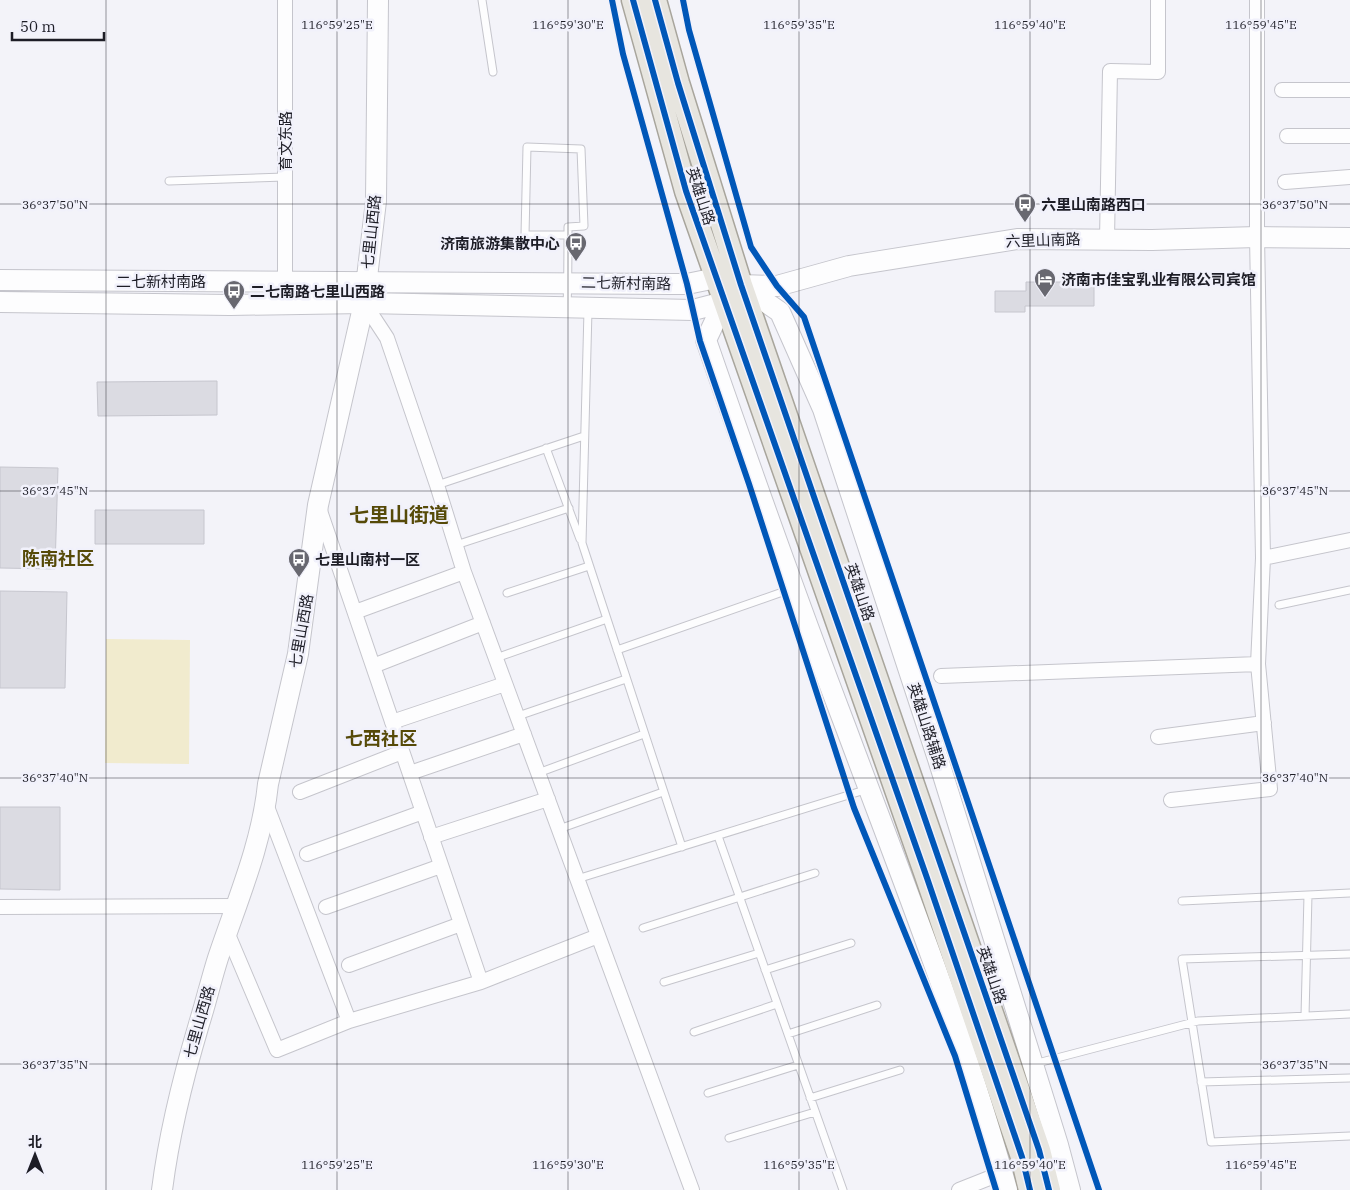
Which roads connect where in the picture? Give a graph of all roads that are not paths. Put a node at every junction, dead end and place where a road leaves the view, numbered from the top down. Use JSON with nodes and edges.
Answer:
{"nodes":[{"id":1,"x":285,"y":0,"type":"edge"},
{"id":2,"x":378,"y":0,"type":"edge"},
{"id":3,"x":482,"y":0,"type":"edge"},
{"id":4,"x":633,"y":0,"type":"edge"},
{"id":5,"x":655,"y":0,"type":"edge"},
{"id":6,"x":1158,"y":0,"type":"edge"},
{"id":7,"x":1257,"y":0,"type":"edge"},
{"id":8,"x":493,"y":72,"type":"dead end"},
{"id":9,"x":1282,"y":90,"type":"dead end"},
{"id":10,"x":1350,"y":90,"type":"edge"},
{"id":11,"x":1287,"y":136,"type":"dead end"},
{"id":12,"x":1350,"y":136,"type":"edge"},
{"id":13,"x":285,"y":177,"type":"junction"},
{"id":14,"x":1350,"y":178,"type":"edge"},
{"id":15,"x":169,"y":181,"type":"dead end"},
{"id":16,"x":1285,"y":182,"type":"dead end"},
{"id":17,"x":568,"y":235,"type":"junction"},
{"id":18,"x":1257,"y":237,"type":"junction"},
{"id":19,"x":1350,"y":238,"type":"edge"},
{"id":20,"x":1107,"y":239,"type":"junction"},
{"id":21,"x":716,"y":278,"type":"junction"},
{"id":22,"x":0,"y":280,"type":"edge"},
{"id":23,"x":285,"y":282,"type":"junction"},
{"id":24,"x":366,"y":282,"type":"junction"},
{"id":25,"x":568,"y":282,"type":"junction"},
{"id":26,"x":741,"y":285,"type":"junction"},
{"id":27,"x":0,"y":302,"type":"edge"},
{"id":28,"x":724,"y":302,"type":"junction"},
{"id":29,"x":364,"y":303,"type":"junction"},
{"id":30,"x":568,"y":307,"type":"junction"},
{"id":31,"x":588,"y":308,"type":"junction"},
{"id":32,"x":584,"y":436,"type":"junction"},
{"id":33,"x":546,"y":448,"type":"junction"},
{"id":34,"x":437,"y":484,"type":"junction"},
{"id":35,"x":318,"y":505,"type":"junction"},
{"id":36,"x":569,"y":508,"type":"junction"},
{"id":37,"x":1350,"y":540,"type":"edge"},
{"id":38,"x":582,"y":543,"type":"junction"},
{"id":39,"x":456,"y":545,"type":"junction"},
{"id":40,"x":1263,"y":558,"type":"junction"},
{"id":41,"x":589,"y":566,"type":"junction"},
{"id":42,"x":464,"y":572,"type":"junction"},
{"id":43,"x":793,"y":588,"type":"junction"},
{"id":44,"x":1350,"y":590,"type":"edge"},
{"id":45,"x":507,"y":593,"type":"dead end"},
{"id":46,"x":1279,"y":605,"type":"dead end"},
{"id":47,"x":355,"y":612,"type":"junction"},
{"id":48,"x":607,"y":620,"type":"junction"},
{"id":49,"x":483,"y":623,"type":"junction"},
{"id":50,"x":617,"y":650,"type":"junction"},
{"id":51,"x":496,"y":658,"type":"junction"},
{"id":52,"x":1258,"y":664,"type":"junction"},
{"id":53,"x":373,"y":666,"type":"junction"},
{"id":54,"x":941,"y":676,"type":"dead end"},
{"id":55,"x":626,"y":679,"type":"junction"},
{"id":56,"x":505,"y":684,"type":"junction"},
{"id":57,"x":518,"y":716,"type":"junction"},
{"id":58,"x":392,"y":722,"type":"junction"},
{"id":59,"x":1264,"y":724,"type":"junction"},
{"id":60,"x":524,"y":734,"type":"junction"},
{"id":61,"x":644,"y":734,"type":"junction"},
{"id":62,"x":1158,"y":737,"type":"dead end"},
{"id":63,"x":402,"y":752,"type":"junction"},
{"id":64,"x":410,"y":773,"type":"junction"},
{"id":65,"x":538,"y":773,"type":"junction"},
{"id":66,"x":868,"y":789,"type":"junction"},
{"id":67,"x":300,"y":792,"type":"dead end"},
{"id":68,"x":663,"y":792,"type":"junction"},
{"id":69,"x":548,"y":799,"type":"junction"},
{"id":70,"x":1171,"y":800,"type":"dead end"},
{"id":71,"x":266,"y":804,"type":"junction"},
{"id":72,"x":423,"y":812,"type":"junction"},
{"id":73,"x":559,"y":829,"type":"junction"},
{"id":74,"x":718,"y":836,"type":"junction"},
{"id":75,"x":431,"y":837,"type":"junction"},
{"id":76,"x":682,"y":847,"type":"junction"},
{"id":77,"x":307,"y":854,"type":"dead end"},
{"id":78,"x":441,"y":866,"type":"junction"},
{"id":79,"x":815,"y":873,"type":"dead end"},
{"id":80,"x":577,"y":879,"type":"junction"},
{"id":81,"x":1350,"y":893,"type":"edge"},
{"id":82,"x":1308,"y":895,"type":"junction"},
{"id":83,"x":739,"y":897,"type":"junction"},
{"id":84,"x":1182,"y":901,"type":"dead end"},
{"id":85,"x":236,"y":906,"type":"junction"},
{"id":86,"x":0,"y":907,"type":"edge"},
{"id":87,"x":326,"y":907,"type":"dead end"},
{"id":88,"x":461,"y":924,"type":"junction"},
{"id":89,"x":644,"y":928,"type":"dead end"},
{"id":90,"x":227,"y":932,"type":"junction"},
{"id":91,"x":598,"y":936,"type":"junction"},
{"id":92,"x":851,"y":943,"type":"dead end"},
{"id":93,"x":759,"y":953,"type":"junction"},
{"id":94,"x":1350,"y":954,"type":"edge"},
{"id":95,"x":1308,"y":955,"type":"junction"},
{"id":96,"x":349,"y":965,"type":"dead end"},
{"id":97,"x":765,"y":970,"type":"junction"},
{"id":98,"x":481,"y":982,"type":"junction"},
{"id":99,"x":664,"y":982,"type":"dead end"},
{"id":100,"x":777,"y":1004,"type":"junction"},
{"id":101,"x":878,"y":1005,"type":"dead end"},
{"id":102,"x":1350,"y":1014,"type":"edge"},
{"id":103,"x":1305,"y":1016,"type":"junction"},
{"id":104,"x":349,"y":1021,"type":"junction"},
{"id":105,"x":1192,"y":1023,"type":"junction"},
{"id":106,"x":694,"y":1032,"type":"dead end"},
{"id":107,"x":788,"y":1034,"type":"junction"},
{"id":108,"x":798,"y":1065,"type":"junction"},
{"id":109,"x":1022,"y":1068,"type":"junction"},
{"id":110,"x":900,"y":1070,"type":"dead end"},
{"id":111,"x":1350,"y":1078,"type":"edge"},
{"id":112,"x":1201,"y":1082,"type":"junction"},
{"id":113,"x":708,"y":1093,"type":"dead end"},
{"id":114,"x":810,"y":1098,"type":"junction"},
{"id":115,"x":815,"y":1112,"type":"junction"},
{"id":116,"x":1350,"y":1136,"type":"edge"},
{"id":117,"x":729,"y":1138,"type":"dead end"},
{"id":118,"x":1004,"y":1182,"type":"edge"},
{"id":119,"x":162,"y":1190,"type":"edge"},
{"id":120,"x":692,"y":1190,"type":"edge"},
{"id":121,"x":843,"y":1190,"type":"edge"},
{"id":122,"x":959,"y":1190,"type":"edge"},
{"id":123,"x":1030,"y":1190,"type":"edge"},
{"id":124,"x":1049,"y":1190,"type":"edge"},
{"id":125,"x":1070,"y":1190,"type":"edge"}],
"edges":[{"from":1,"to":13,"type":"street","name":"育文东路"},
{"from":2,"to":24,"type":"main road","name":"七里山西路"},
{"from":3,"to":8,"type":"lane"},
{"from":4,"to":21,"type":"main road","name":"英雄山路"},
{"from":5,"to":26,"type":"main road","name":"英雄山路"},
{"from":6,"to":20,"type":"street"},
{"from":7,"to":18,"type":"street"},
{"from":9,"to":10,"type":"street"},
{"from":11,"to":12,"type":"street"},
{"from":13,"to":15,"type":"lane"},
{"from":13,"to":23,"type":"street","name":"育文东路"},
{"from":14,"to":16,"type":"street"},
{"from":17,"to":17,"type":"lane"},
{"from":17,"to":25,"type":"lane"},
{"from":18,"to":19,"type":"main road","name":"六里山南路"},
{"from":18,"to":20,"type":"main road","name":"六里山南路"},
{"from":18,"to":40,"type":"street"},
{"from":20,"to":26,"type":"main road","name":"六里山南路"},
{"from":21,"to":25,"type":"main road","name":"二七新村南路"},
{"from":21,"to":26,"type":"main road","name":"二七新村南路"},
{"from":21,"to":28,"type":"main road","name":"英雄山路"},
{"from":22,"to":23,"type":"main road","name":"二七新村南路"},
{"from":23,"to":24,"type":"main road","name":"二七新村南路"},
{"from":24,"to":25,"type":"main road","name":"二七新村南路"},
{"from":24,"to":29,"type":"main road","name":"七里山西路"},
{"from":25,"to":30,"type":"lane"},
{"from":26,"to":28,"type":"main road"},
{"from":26,"to":109,"type":"main road","name":"英雄山路"},
{"from":26,"to":109,"type":"main road","name":"英雄山路辅路"},
{"from":27,"to":29,"type":"main road","name":"二七新村南路"},
{"from":28,"to":31,"type":"main road","name":"二七新村南路"},
{"from":28,"to":43,"type":"main road"},
{"from":28,"to":123,"type":"main road","name":"英雄山路"},
{"from":29,"to":30,"type":"main road","name":"二七新村南路"},
{"from":29,"to":34,"type":"street"},
{"from":29,"to":35,"type":"main road","name":"七里山西路"},
{"from":30,"to":31,"type":"main road","name":"二七新村南路"},
{"from":31,"to":32,"type":"lane"},
{"from":32,"to":33,"type":"lane"},
{"from":32,"to":38,"type":"lane"},
{"from":33,"to":34,"type":"lane"},
{"from":33,"to":36,"type":"lane"},
{"from":34,"to":39,"type":"street"},
{"from":35,"to":47,"type":"street"},
{"from":35,"to":71,"type":"main road","name":"七里山西路"},
{"from":36,"to":38,"type":"lane"},
{"from":36,"to":39,"type":"lane"},
{"from":37,"to":40,"type":"street"},
{"from":38,"to":41,"type":"lane"},
{"from":39,"to":42,"type":"street"},
{"from":40,"to":52,"type":"street"},
{"from":41,"to":45,"type":"lane"},
{"from":41,"to":48,"type":"lane"},
{"from":42,"to":47,"type":"street"},
{"from":42,"to":49,"type":"street"},
{"from":43,"to":50,"type":"lane"},
{"from":43,"to":66,"type":"main road"},
{"from":44,"to":46,"type":"lane"},
{"from":47,"to":53,"type":"street"},
{"from":48,"to":50,"type":"lane"},
{"from":48,"to":51,"type":"lane"},
{"from":49,"to":51,"type":"street"},
{"from":49,"to":53,"type":"street"},
{"from":50,"to":55,"type":"lane"},
{"from":51,"to":56,"type":"street"},
{"from":52,"to":54,"type":"street"},
{"from":52,"to":59,"type":"street"},
{"from":53,"to":58,"type":"street"},
{"from":55,"to":57,"type":"lane"},
{"from":55,"to":61,"type":"lane"},
{"from":56,"to":57,"type":"street"},
{"from":56,"to":58,"type":"street"},
{"from":57,"to":60,"type":"street"},
{"from":58,"to":63,"type":"street"},
{"from":59,"to":62,"type":"street"},
{"from":59,"to":70,"type":"street"},
{"from":60,"to":64,"type":"street"},
{"from":60,"to":65,"type":"street"},
{"from":61,"to":65,"type":"lane"},
{"from":61,"to":68,"type":"lane"},
{"from":63,"to":64,"type":"street"},
{"from":63,"to":67,"type":"street"},
{"from":64,"to":72,"type":"street"},
{"from":65,"to":69,"type":"street"},
{"from":66,"to":74,"type":"lane"},
{"from":66,"to":118,"type":"main road"},
{"from":68,"to":73,"type":"lane"},
{"from":68,"to":76,"type":"lane"},
{"from":69,"to":73,"type":"street"},
{"from":69,"to":75,"type":"street"},
{"from":71,"to":85,"type":"main road","name":"七里山西路"},
{"from":71,"to":104,"type":"street"},
{"from":72,"to":75,"type":"street"},
{"from":72,"to":77,"type":"street"},
{"from":73,"to":80,"type":"street"},
{"from":74,"to":76,"type":"lane"},
{"from":74,"to":83,"type":"lane"},
{"from":75,"to":78,"type":"street"},
{"from":76,"to":80,"type":"lane"},
{"from":78,"to":87,"type":"street"},
{"from":78,"to":88,"type":"street"},
{"from":79,"to":83,"type":"lane"},
{"from":80,"to":91,"type":"street"},
{"from":81,"to":82,"type":"lane"},
{"from":82,"to":84,"type":"lane"},
{"from":82,"to":95,"type":"lane"},
{"from":83,"to":89,"type":"lane"},
{"from":83,"to":93,"type":"lane"},
{"from":85,"to":86,"type":"street"},
{"from":85,"to":90,"type":"main road","name":"七里山西路"},
{"from":88,"to":96,"type":"street"},
{"from":88,"to":98,"type":"street"},
{"from":90,"to":104,"type":"street"},
{"from":90,"to":119,"type":"main road","name":"七里山西路"},
{"from":91,"to":98,"type":"street"},
{"from":91,"to":120,"type":"street"},
{"from":92,"to":97,"type":"lane"},
{"from":93,"to":97,"type":"lane"},
{"from":93,"to":99,"type":"lane"},
{"from":94,"to":95,"type":"lane"},
{"from":95,"to":103,"type":"lane"},
{"from":95,"to":105,"type":"lane"},
{"from":97,"to":100,"type":"lane"},
{"from":98,"to":104,"type":"street"},
{"from":100,"to":106,"type":"lane"},
{"from":100,"to":107,"type":"lane"},
{"from":101,"to":107,"type":"lane"},
{"from":102,"to":103,"type":"lane"},
{"from":103,"to":105,"type":"lane"},
{"from":105,"to":109,"type":"lane"},
{"from":105,"to":112,"type":"lane"},
{"from":107,"to":108,"type":"lane"},
{"from":108,"to":113,"type":"lane"},
{"from":108,"to":114,"type":"lane"},
{"from":109,"to":124,"type":"main road","name":"英雄山路"},
{"from":109,"to":125,"type":"main road","name":"英雄山路辅路"},
{"from":110,"to":114,"type":"lane"},
{"from":111,"to":112,"type":"lane"},
{"from":112,"to":116,"type":"lane"},
{"from":114,"to":115,"type":"lane"},
{"from":115,"to":117,"type":"lane"},
{"from":115,"to":121,"type":"lane"},
{"from":118,"to":122,"type":"street"}]}
